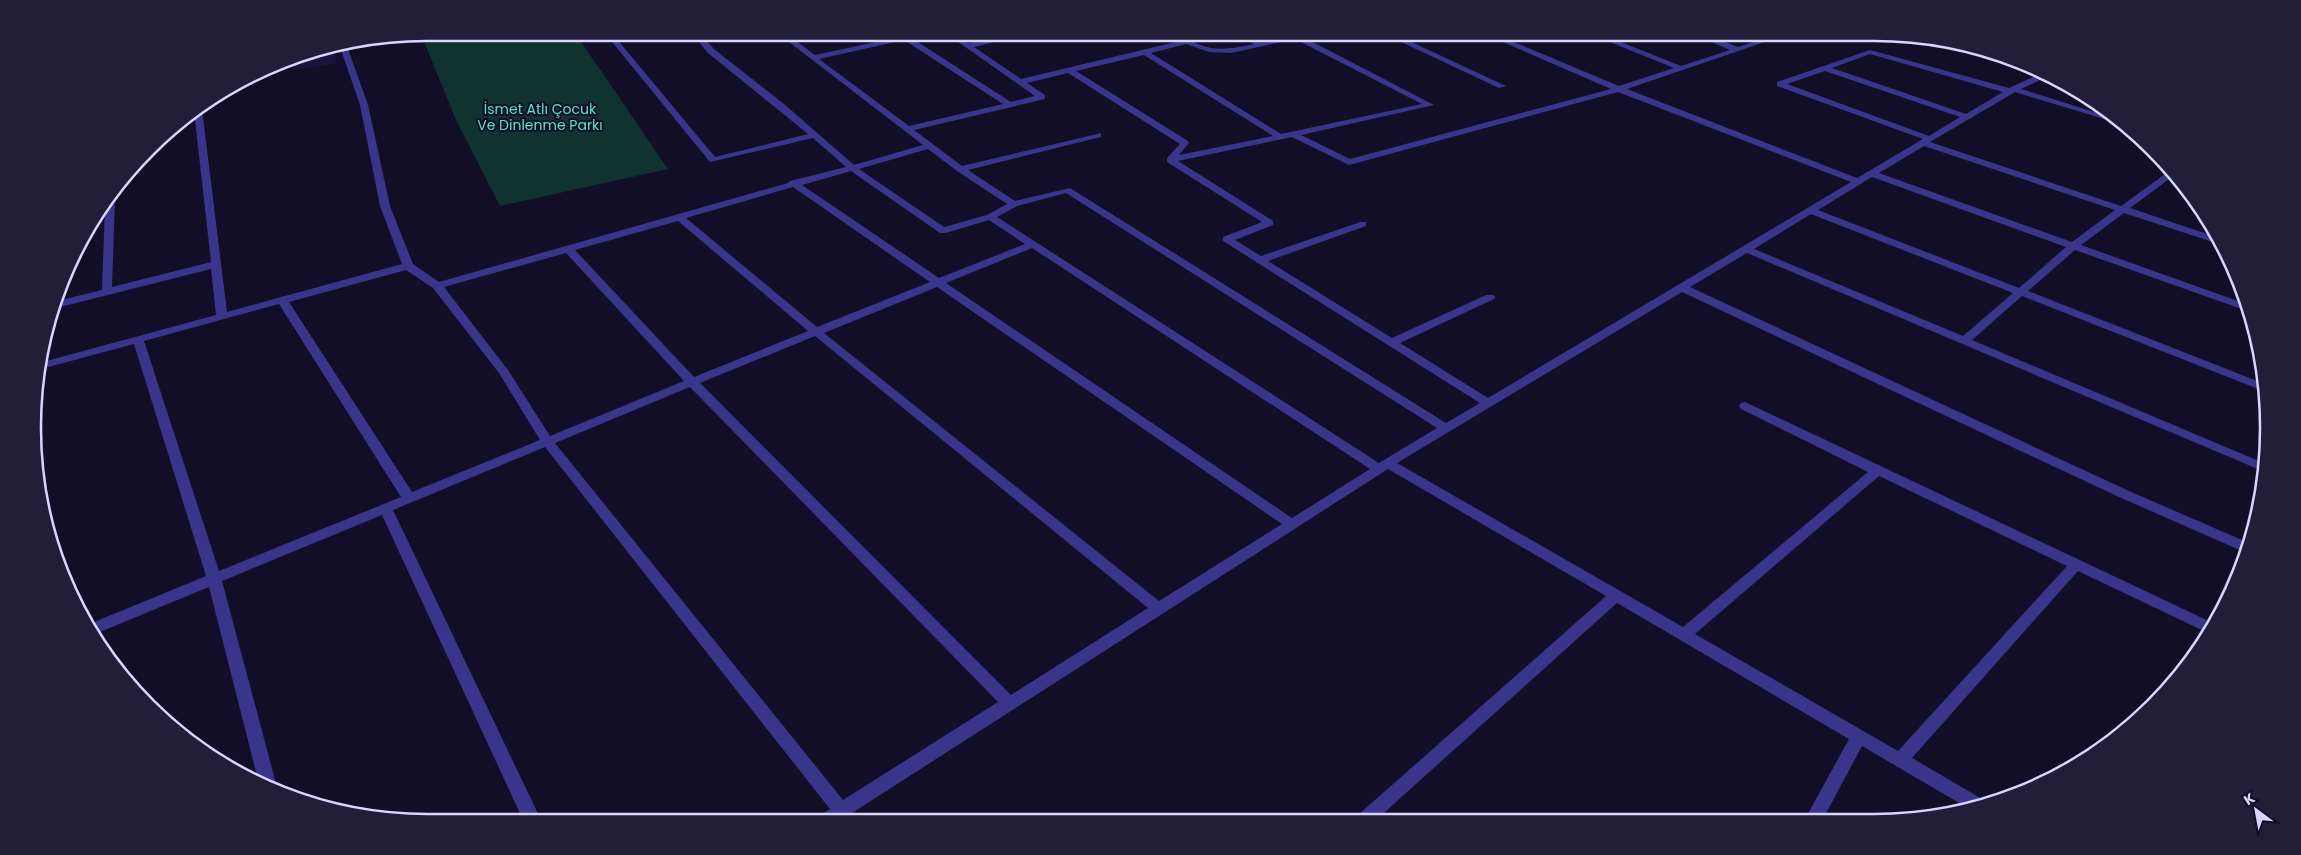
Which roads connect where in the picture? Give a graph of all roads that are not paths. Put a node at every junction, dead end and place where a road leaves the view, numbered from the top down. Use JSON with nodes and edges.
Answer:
{"nodes":[{"id":1,"x":615,"y":41,"type":"edge"},
{"id":2,"x":702,"y":41,"type":"edge"},
{"id":3,"x":791,"y":41,"type":"edge"},
{"id":4,"x":890,"y":41,"type":"edge"},
{"id":5,"x":909,"y":41,"type":"edge"},
{"id":6,"x":960,"y":41,"type":"edge"},
{"id":7,"x":990,"y":41,"type":"edge"},
{"id":8,"x":1254,"y":41,"type":"edge"},
{"id":9,"x":1276,"y":41,"type":"edge"},
{"id":10,"x":1305,"y":41,"type":"edge"},
{"id":11,"x":1403,"y":41,"type":"edge"},
{"id":12,"x":1504,"y":41,"type":"edge"},
{"id":13,"x":1611,"y":41,"type":"edge"},
{"id":14,"x":1715,"y":41,"type":"edge"},
{"id":15,"x":1764,"y":41,"type":"edge"},
{"id":16,"x":1187,"y":42,"type":"joint"},
{"id":17,"x":1260,"y":44,"type":"junction"},
{"id":18,"x":967,"y":46,"type":"junction"},
{"id":19,"x":1738,"y":50,"type":"junction"},
{"id":20,"x":345,"y":51,"type":"edge"},
{"id":21,"x":1145,"y":52,"type":"junction"},
{"id":22,"x":813,"y":58,"type":"junction"},
{"id":23,"x":1825,"y":68,"type":"junction"},
{"id":24,"x":1682,"y":69,"type":"junction"},
{"id":25,"x":1069,"y":70,"type":"junction"},
{"id":26,"x":2037,"y":78,"type":"edge"},
{"id":27,"x":1020,"y":82,"type":"junction"},
{"id":28,"x":1502,"y":86,"type":"dead end"},
{"id":29,"x":1619,"y":90,"type":"junction"},
{"id":30,"x":2012,"y":90,"type":"junction"},
{"id":31,"x":1010,"y":105,"type":"junction"},
{"id":32,"x":199,"y":116,"type":"edge"},
{"id":33,"x":1967,"y":117,"type":"junction"},
{"id":34,"x":2105,"y":118,"type":"edge"},
{"id":35,"x":907,"y":129,"type":"junction"},
{"id":36,"x":1292,"y":133,"type":"junction"},
{"id":37,"x":814,"y":135,"type":"junction"},
{"id":38,"x":1098,"y":135,"type":"dead end"},
{"id":39,"x":1279,"y":136,"type":"junction"},
{"id":40,"x":1926,"y":141,"type":"junction"},
{"id":41,"x":929,"y":146,"type":"junction"},
{"id":42,"x":1170,"y":160,"type":"junction"},
{"id":43,"x":851,"y":167,"type":"junction"},
{"id":44,"x":960,"y":169,"type":"junction"},
{"id":45,"x":1872,"y":174,"type":"junction"},
{"id":46,"x":2167,"y":177,"type":"edge"},
{"id":47,"x":1858,"y":182,"type":"junction"},
{"id":48,"x":794,"y":183,"type":"junction"},
{"id":49,"x":1014,"y":204,"type":"junction"},
{"id":50,"x":110,"y":208,"type":"edge"},
{"id":51,"x":1810,"y":210,"type":"junction"},
{"id":52,"x":2124,"y":210,"type":"junction"},
{"id":53,"x":678,"y":216,"type":"junction"},
{"id":54,"x":990,"y":217,"type":"junction"},
{"id":55,"x":1363,"y":224,"type":"dead end"},
{"id":56,"x":2210,"y":238,"type":"edge"},
{"id":57,"x":1031,"y":246,"type":"junction"},
{"id":58,"x":2073,"y":246,"type":"junction"},
{"id":59,"x":567,"y":248,"type":"junction"},
{"id":60,"x":1746,"y":249,"type":"junction"},
{"id":61,"x":1260,"y":260,"type":"junction"},
{"id":62,"x":217,"y":264,"type":"junction"},
{"id":63,"x":408,"y":266,"type":"junction"},
{"id":64,"x":939,"y":282,"type":"junction"},
{"id":65,"x":437,"y":286,"type":"junction"},
{"id":66,"x":1681,"y":287,"type":"junction"},
{"id":67,"x":107,"y":292,"type":"junction"},
{"id":68,"x":2021,"y":293,"type":"junction"},
{"id":69,"x":1490,"y":297,"type":"dead end"},
{"id":70,"x":282,"y":300,"type":"junction"},
{"id":71,"x":62,"y":303,"type":"edge"},
{"id":72,"x":2240,"y":305,"type":"edge"},
{"id":73,"x":222,"y":316,"type":"junction"},
{"id":74,"x":816,"y":332,"type":"junction"},
{"id":75,"x":138,"y":339,"type":"junction"},
{"id":76,"x":1964,"y":341,"type":"junction"},
{"id":77,"x":1392,"y":342,"type":"junction"},
{"id":78,"x":47,"y":364,"type":"edge"},
{"id":79,"x":692,"y":382,"type":"junction"},
{"id":80,"x":2257,"y":384,"type":"edge"},
{"id":81,"x":1488,"y":403,"type":"junction"},
{"id":82,"x":1745,"y":406,"type":"dead end"},
{"id":83,"x":1446,"y":428,"type":"junction"},
{"id":84,"x":547,"y":441,"type":"junction"},
{"id":85,"x":2258,"y":465,"type":"edge"},
{"id":86,"x":1383,"y":466,"type":"junction"},
{"id":87,"x":1877,"y":470,"type":"junction"},
{"id":88,"x":409,"y":498,"type":"junction"},
{"id":89,"x":385,"y":508,"type":"junction"},
{"id":90,"x":1291,"y":524,"type":"junction"},
{"id":91,"x":2241,"y":545,"type":"edge"},
{"id":92,"x":2076,"y":565,"type":"junction"},
{"id":93,"x":214,"y":579,"type":"junction"},
{"id":94,"x":1616,"y":595,"type":"junction"},
{"id":95,"x":1159,"y":608,"type":"junction"},
{"id":96,"x":2205,"y":626,"type":"edge"},
{"id":97,"x":97,"y":627,"type":"edge"},
{"id":98,"x":1685,"y":634,"type":"junction"},
{"id":99,"x":1009,"y":703,"type":"junction"},
{"id":100,"x":1859,"y":736,"type":"junction"},
{"id":101,"x":1900,"y":760,"type":"junction"},
{"id":102,"x":266,"y":778,"type":"edge"},
{"id":103,"x":1971,"y":801,"type":"edge"},
{"id":104,"x":841,"y":810,"type":"junction"},
{"id":105,"x":529,"y":814,"type":"edge"},
{"id":106,"x":835,"y":814,"type":"edge"},
{"id":107,"x":1371,"y":814,"type":"edge"},
{"id":108,"x":1817,"y":814,"type":"edge"}],
"edges":[{"from":1,"to":37,"type":"street"},
{"from":2,"to":37,"type":"street"},
{"from":3,"to":22,"type":"street"},
{"from":4,"to":22,"type":"street"},
{"from":5,"to":31,"type":"street"},
{"from":6,"to":18,"type":"street"},
{"from":7,"to":18,"type":"street"},
{"from":8,"to":17,"type":"street"},
{"from":9,"to":17,"type":"street"},
{"from":10,"to":36,"type":"street"},
{"from":11,"to":28,"type":"street"},
{"from":12,"to":29,"type":"street"},
{"from":13,"to":24,"type":"street"},
{"from":14,"to":19,"type":"street"},
{"from":15,"to":19,"type":"street"},
{"from":16,"to":17,"type":"street"},
{"from":16,"to":21,"type":"street"},
{"from":18,"to":27,"type":"street"},
{"from":19,"to":24,"type":"street"},
{"from":20,"to":63,"type":"street"},
{"from":21,"to":25,"type":"street"},
{"from":21,"to":39,"type":"street"},
{"from":22,"to":35,"type":"street"},
{"from":23,"to":30,"type":"street"},
{"from":23,"to":33,"type":"street"},
{"from":23,"to":40,"type":"street"},
{"from":24,"to":29,"type":"street"},
{"from":25,"to":27,"type":"street"},
{"from":25,"to":42,"type":"street"},
{"from":26,"to":30,"type":"street"},
{"from":27,"to":31,"type":"street"},
{"from":29,"to":36,"type":"street"},
{"from":29,"to":47,"type":"street"},
{"from":30,"to":33,"type":"street"},
{"from":30,"to":34,"type":"street"},
{"from":31,"to":35,"type":"street"},
{"from":32,"to":62,"type":"street"},
{"from":33,"to":40,"type":"street"},
{"from":35,"to":41,"type":"street"},
{"from":36,"to":39,"type":"street"},
{"from":37,"to":43,"type":"street"},
{"from":38,"to":44,"type":"street"},
{"from":39,"to":42,"type":"street"},
{"from":40,"to":45,"type":"street"},
{"from":40,"to":52,"type":"street"},
{"from":41,"to":43,"type":"street"},
{"from":41,"to":44,"type":"street"},
{"from":42,"to":61,"type":"street"},
{"from":43,"to":48,"type":"street"},
{"from":43,"to":54,"type":"street"},
{"from":44,"to":49,"type":"street"},
{"from":45,"to":47,"type":"street"},
{"from":45,"to":58,"type":"street"},
{"from":46,"to":52,"type":"street"},
{"from":47,"to":51,"type":"street"},
{"from":48,"to":53,"type":"street"},
{"from":48,"to":64,"type":"street"},
{"from":49,"to":54,"type":"street"},
{"from":49,"to":83,"type":"street"},
{"from":50,"to":67,"type":"street"},
{"from":51,"to":60,"type":"street"},
{"from":51,"to":68,"type":"street"},
{"from":52,"to":56,"type":"street"},
{"from":52,"to":58,"type":"street"},
{"from":53,"to":59,"type":"street"},
{"from":53,"to":74,"type":"street"},
{"from":54,"to":57,"type":"street"},
{"from":55,"to":61,"type":"street"},
{"from":57,"to":64,"type":"street"},
{"from":57,"to":86,"type":"street"},
{"from":58,"to":68,"type":"street"},
{"from":58,"to":72,"type":"street"},
{"from":59,"to":65,"type":"street"},
{"from":59,"to":79,"type":"street"},
{"from":60,"to":66,"type":"street"},
{"from":60,"to":76,"type":"street"},
{"from":61,"to":77,"type":"street"},
{"from":62,"to":67,"type":"street"},
{"from":62,"to":73,"type":"street"},
{"from":63,"to":65,"type":"street"},
{"from":63,"to":70,"type":"street"},
{"from":64,"to":74,"type":"street"},
{"from":64,"to":90,"type":"street"},
{"from":65,"to":84,"type":"street"},
{"from":66,"to":81,"type":"street"},
{"from":66,"to":91,"type":"street"},
{"from":67,"to":71,"type":"street"},
{"from":68,"to":76,"type":"street"},
{"from":68,"to":80,"type":"street"},
{"from":69,"to":77,"type":"street"},
{"from":70,"to":73,"type":"street"},
{"from":70,"to":88,"type":"street"},
{"from":73,"to":75,"type":"street"},
{"from":74,"to":79,"type":"street"},
{"from":74,"to":95,"type":"street"},
{"from":75,"to":78,"type":"street"},
{"from":75,"to":93,"type":"street"},
{"from":76,"to":85,"type":"street"},
{"from":77,"to":81,"type":"street"},
{"from":79,"to":84,"type":"street"},
{"from":79,"to":99,"type":"street"},
{"from":81,"to":83,"type":"street"},
{"from":82,"to":87,"type":"street"},
{"from":83,"to":86,"type":"street"},
{"from":84,"to":88,"type":"street"},
{"from":84,"to":104,"type":"street"},
{"from":86,"to":90,"type":"street"},
{"from":86,"to":94,"type":"street"},
{"from":87,"to":92,"type":"street"},
{"from":87,"to":98,"type":"street"},
{"from":88,"to":89,"type":"street"},
{"from":89,"to":93,"type":"street"},
{"from":89,"to":105,"type":"street"},
{"from":90,"to":95,"type":"street"},
{"from":92,"to":96,"type":"street"},
{"from":92,"to":101,"type":"street"},
{"from":93,"to":97,"type":"street"},
{"from":93,"to":102,"type":"street"},
{"from":94,"to":98,"type":"street"},
{"from":94,"to":107,"type":"street"},
{"from":95,"to":99,"type":"street"},
{"from":98,"to":100,"type":"street"},
{"from":99,"to":104,"type":"street"},
{"from":100,"to":101,"type":"street"},
{"from":100,"to":108,"type":"street"},
{"from":101,"to":103,"type":"street"},
{"from":104,"to":106,"type":"street"}]}
